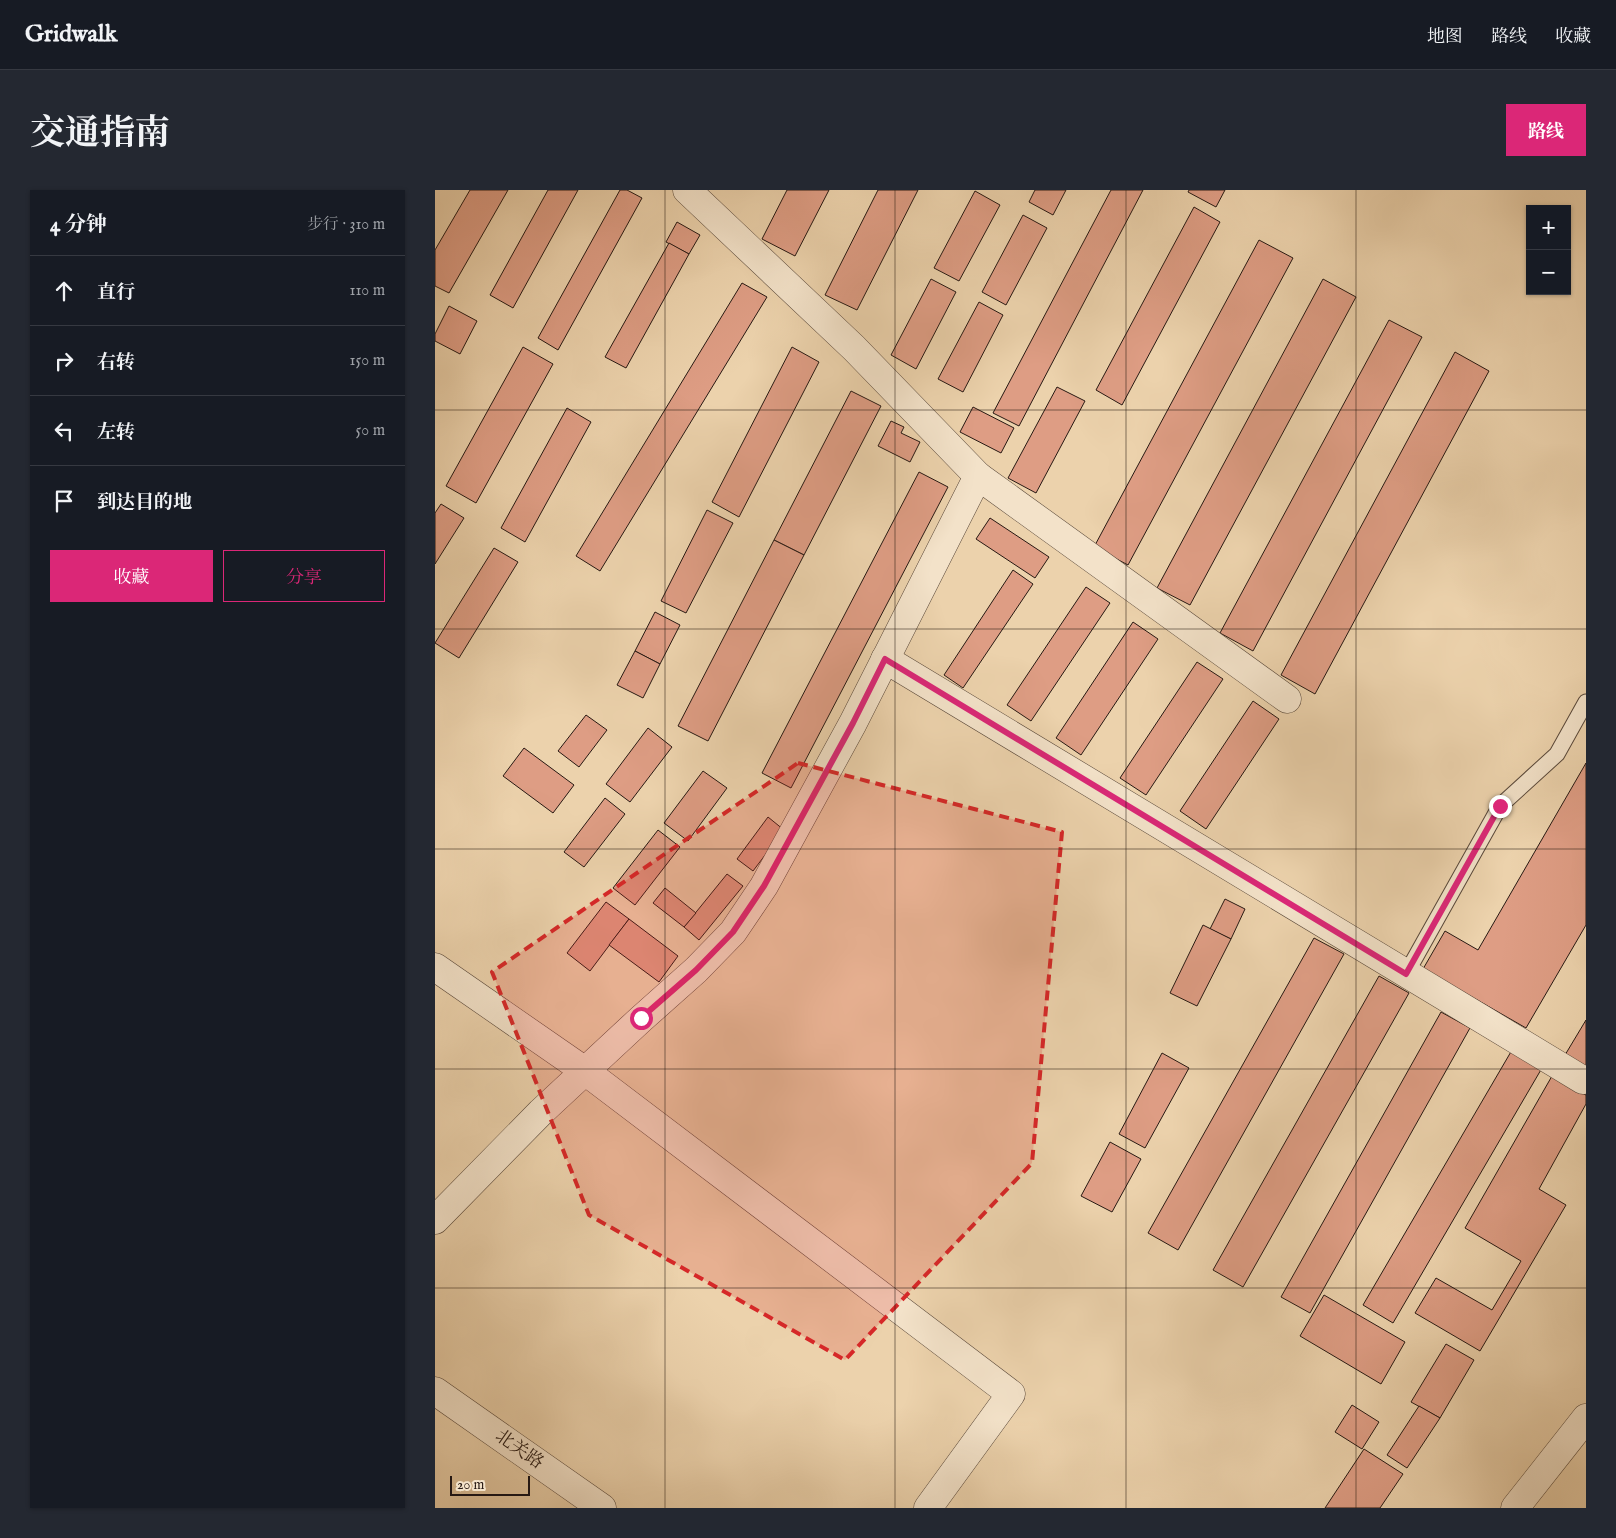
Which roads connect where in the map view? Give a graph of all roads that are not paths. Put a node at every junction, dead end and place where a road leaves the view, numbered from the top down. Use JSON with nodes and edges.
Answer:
{"nodes":[{"id":1,"x":687,"y":190,"type":"edge"},
{"id":2,"x":978,"y":476,"type":"junction"},
{"id":3,"x":885,"y":659,"type":"junction"},
{"id":4,"x":1287,"y":699,"type":"dead end"},
{"id":5,"x":1586,"y":702,"type":"edge"},
{"id":6,"x":435,"y":967,"type":"edge"},
{"id":7,"x":1406,"y":974,"type":"junction"},
{"id":8,"x":585,"y":1071,"type":"junction"},
{"id":9,"x":1583,"y":1080,"type":"dead end"},
{"id":10,"x":435,"y":1220,"type":"edge"},
{"id":11,"x":435,"y":1391,"type":"edge"},
{"id":12,"x":1586,"y":1418,"type":"edge"},
{"id":13,"x":603,"y":1508,"type":"edge"},
{"id":14,"x":928,"y":1508,"type":"edge"},
{"id":15,"x":1515,"y":1508,"type":"edge"}],
"edges":[{"from":1,"to":2,"type":"street"},
{"from":2,"to":3,"type":"street"},
{"from":2,"to":4,"type":"street"},
{"from":3,"to":7,"type":"street"},
{"from":3,"to":8,"type":"street"},
{"from":5,"to":7,"type":"lane"},
{"from":6,"to":8,"type":"street"},
{"from":7,"to":9,"type":"street"},
{"from":8,"to":10,"type":"street"},
{"from":8,"to":14,"type":"street"},
{"from":11,"to":13,"type":"street","name":"北关路"},
{"from":12,"to":15,"type":"street"}]}
